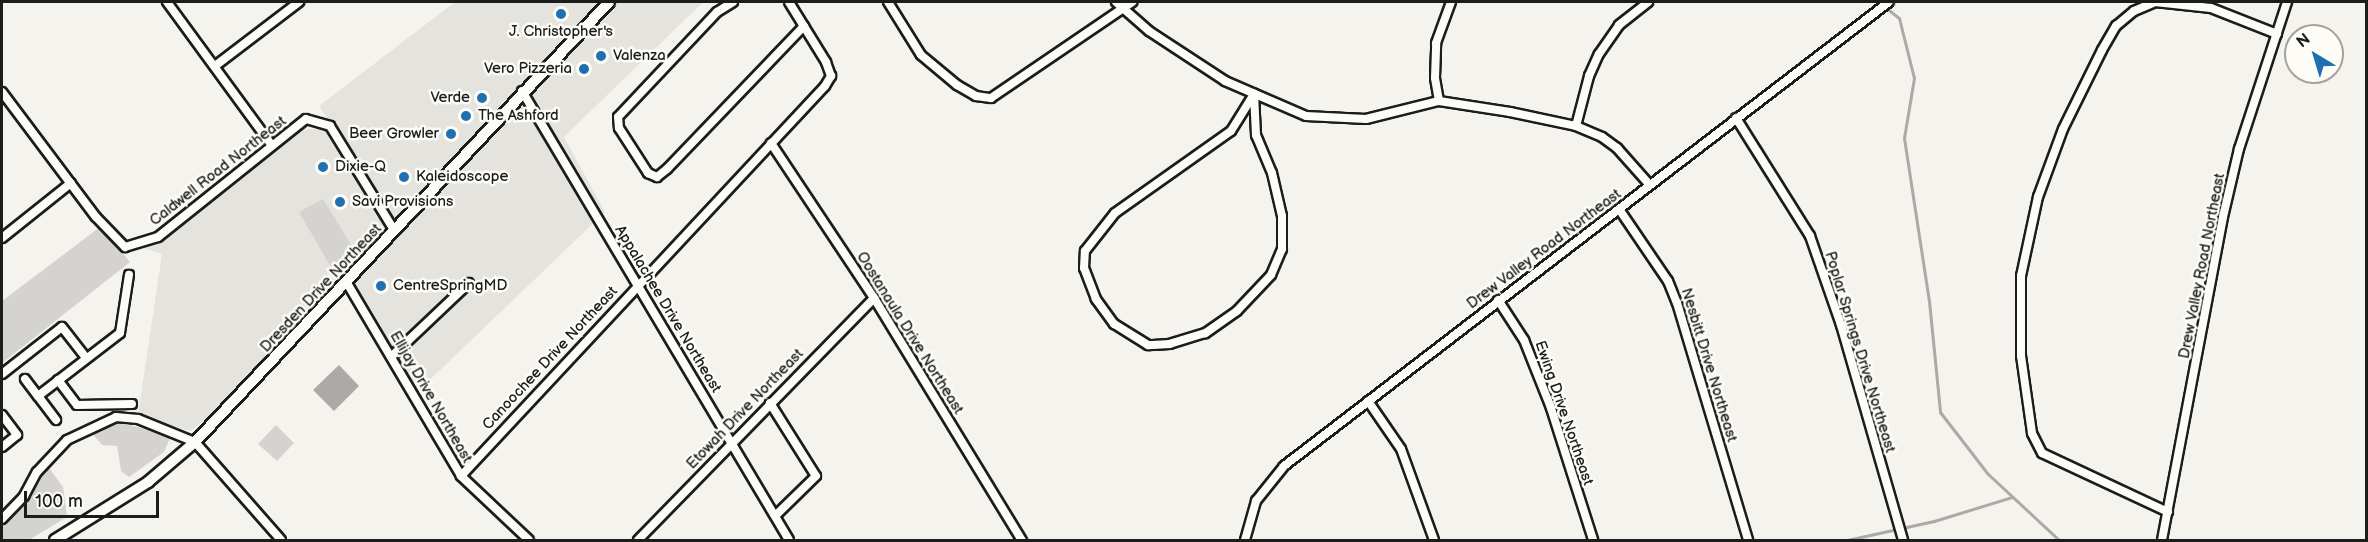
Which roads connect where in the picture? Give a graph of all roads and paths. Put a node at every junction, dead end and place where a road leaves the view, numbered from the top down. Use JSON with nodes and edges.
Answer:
{"nodes":[{"id":1,"x":167,"y":2,"type":"edge"},
{"id":2,"x":299,"y":2,"type":"edge"},
{"id":3,"x":609,"y":2,"type":"edge"},
{"id":4,"x":733,"y":2,"type":"edge"},
{"id":5,"x":789,"y":2,"type":"edge"},
{"id":6,"x":888,"y":2,"type":"edge"},
{"id":7,"x":1132,"y":2,"type":"edge"},
{"id":8,"x":1451,"y":2,"type":"edge"},
{"id":9,"x":1648,"y":2,"type":"edge"},
{"id":10,"x":1889,"y":2,"type":"edge"},
{"id":11,"x":2287,"y":2,"type":"edge"},
{"id":12,"x":722,"y":4,"type":"edge"},
{"id":13,"x":1119,"y":5,"type":"edge"},
{"id":14,"x":804,"y":26,"type":"junction"},
{"id":15,"x":2277,"y":34,"type":"junction"},
{"id":16,"x":215,"y":66,"type":"junction"},
{"id":17,"x":522,"y":91,"type":"junction"},
{"id":18,"x":2,"y":92,"type":"edge"},
{"id":19,"x":1254,"y":94,"type":"junction"},
{"id":20,"x":1439,"y":101,"type":"junction"},
{"id":21,"x":1736,"y":118,"type":"junction"},
{"id":22,"x":1576,"y":126,"type":"junction"},
{"id":23,"x":771,"y":143,"type":"junction"},
{"id":24,"x":271,"y":144,"type":"junction"},
{"id":25,"x":71,"y":183,"type":"junction"},
{"id":26,"x":1649,"y":184,"type":"junction"},
{"id":27,"x":1619,"y":209,"type":"junction"},
{"id":28,"x":394,"y":230,"type":"junction"},
{"id":29,"x":2,"y":238,"type":"edge"},
{"id":30,"x":129,"y":275,"type":"dead end"},
{"id":31,"x":347,"y":283,"type":"junction"},
{"id":32,"x":469,"y":283,"type":"dead end"},
{"id":33,"x":638,"y":283,"type":"junction"},
{"id":34,"x":874,"y":298,"type":"junction"},
{"id":35,"x":1498,"y":300,"type":"junction"},
{"id":36,"x":392,"y":356,"type":"junction"},
{"id":37,"x":86,"y":358,"type":"junction"},
{"id":38,"x":2,"y":374,"type":"edge"},
{"id":39,"x":25,"y":379,"type":"dead end"},
{"id":40,"x":58,"y":380,"type":"junction"},
{"id":41,"x":38,"y":396,"type":"junction"},
{"id":42,"x":1368,"y":401,"type":"junction"},
{"id":43,"x":770,"y":403,"type":"junction"},
{"id":44,"x":132,"y":404,"type":"dead end"},
{"id":45,"x":2,"y":416,"type":"edge"},
{"id":46,"x":56,"y":420,"type":"dead end"},
{"id":47,"x":195,"y":442,"type":"junction"},
{"id":48,"x":731,"y":442,"type":"junction"},
{"id":49,"x":2,"y":447,"type":"edge"},
{"id":50,"x":461,"y":476,"type":"junction"},
{"id":51,"x":2168,"y":512,"type":"junction"},
{"id":52,"x":775,"y":516,"type":"junction"},
{"id":53,"x":2,"y":519,"type":"edge"},
{"id":54,"x":55,"y":540,"type":"edge"},
{"id":55,"x":281,"y":540,"type":"edge"},
{"id":56,"x":529,"y":540,"type":"edge"},
{"id":57,"x":638,"y":540,"type":"edge"},
{"id":58,"x":789,"y":540,"type":"edge"},
{"id":59,"x":1022,"y":540,"type":"edge"},
{"id":60,"x":1245,"y":540,"type":"edge"},
{"id":61,"x":1434,"y":540,"type":"edge"},
{"id":62,"x":1593,"y":540,"type":"edge"},
{"id":63,"x":1748,"y":540,"type":"edge"},
{"id":64,"x":1903,"y":540,"type":"edge"},
{"id":65,"x":2162,"y":540,"type":"edge"}],
"edges":[{"from":1,"to":16,"type":"street"},
{"from":2,"to":16,"type":"street"},
{"from":3,"to":17,"type":"street","name":"Dresden Drive Northeast"},
{"from":4,"to":12,"type":"street"},
{"from":5,"to":14,"type":"street"},
{"from":6,"to":13,"type":"street"},
{"from":7,"to":13,"type":"street"},
{"from":8,"to":20,"type":"street"},
{"from":9,"to":22,"type":"street"},
{"from":10,"to":21,"type":"street","name":"Drew Valley Road Northeast"},
{"from":11,"to":15,"type":"street","name":"Drew Valley Road Northeast"},
{"from":12,"to":14,"type":"street"},
{"from":13,"to":19,"type":"street"},
{"from":14,"to":23,"type":"street","name":"Canoochee Drive Northeast"},
{"from":15,"to":51,"type":"street","name":"Drew Valley Road Northeast"},
{"from":15,"to":51,"type":"street"},
{"from":16,"to":24,"type":"street"},
{"from":17,"to":28,"type":"street","name":"Dresden Drive Northeast"},
{"from":17,"to":33,"type":"street","name":"Appalachee Drive Northeast"},
{"from":18,"to":25,"type":"street","name":"Caldwell Road Northeast"},
{"from":19,"to":19,"type":"street"},
{"from":19,"to":20,"type":"street"},
{"from":20,"to":22,"type":"street"},
{"from":21,"to":26,"type":"street","name":"Drew Valley Road Northeast"},
{"from":21,"to":64,"type":"street","name":"Poplar Springs Drive Northeast"},
{"from":22,"to":26,"type":"street"},
{"from":23,"to":33,"type":"street","name":"Canoochee Drive Northeast"},
{"from":23,"to":34,"type":"street","name":"Oostanaula Drive Northeast"},
{"from":24,"to":25,"type":"street","name":"Caldwell Road Northeast"},
{"from":24,"to":28,"type":"street","name":"Caldwell Road Northeast"},
{"from":25,"to":29,"type":"street"},
{"from":26,"to":27,"type":"street","name":"Drew Valley Road Northeast"},
{"from":27,"to":35,"type":"street","name":"Drew Valley Road Northeast"},
{"from":27,"to":63,"type":"street","name":"Nesbitt Drive Northeast"},
{"from":28,"to":31,"type":"street","name":"Dresden Drive Northeast"},
{"from":30,"to":37,"type":"street"},
{"from":31,"to":36,"type":"street","name":"Ellijay Drive Northeast"},
{"from":31,"to":47,"type":"street","name":"Dresden Drive Northeast"},
{"from":32,"to":36,"type":"street"},
{"from":33,"to":48,"type":"street","name":"Appalachee Drive Northeast"},
{"from":33,"to":50,"type":"street","name":"Canoochee Drive Northeast"},
{"from":34,"to":43,"type":"street","name":"Etowah Drive Northeast"},
{"from":34,"to":59,"type":"street","name":"Oostanaula Drive Northeast"},
{"from":35,"to":42,"type":"street","name":"Drew Valley Road Northeast"},
{"from":35,"to":62,"type":"street","name":"Ewing Drive Northeast"},
{"from":36,"to":50,"type":"street","name":"Ellijay Drive Northeast"},
{"from":37,"to":38,"type":"street"},
{"from":37,"to":40,"type":"street"},
{"from":39,"to":41,"type":"street"},
{"from":40,"to":41,"type":"street"},
{"from":40,"to":44,"type":"street"},
{"from":41,"to":46,"type":"street"},
{"from":42,"to":60,"type":"street","name":"Drew Valley Road Northeast"},
{"from":42,"to":61,"type":"street"},
{"from":43,"to":48,"type":"street","name":"Etowah Drive Northeast"},
{"from":43,"to":52,"type":"street"},
{"from":45,"to":49,"type":"street"},
{"from":47,"to":53,"type":"street"},
{"from":47,"to":54,"type":"street","name":"Dresden Drive Northeast"},
{"from":47,"to":55,"type":"street"},
{"from":48,"to":52,"type":"street","name":"Appalachee Drive Northeast"},
{"from":48,"to":57,"type":"street","name":"Etowah Drive Northeast"},
{"from":50,"to":56,"type":"street","name":"Ellijay Drive Northeast"},
{"from":51,"to":65,"type":"street","name":"Drew Valley Road Northeast"},
{"from":52,"to":58,"type":"street","name":"Appalachee Drive Northeast"}]}
